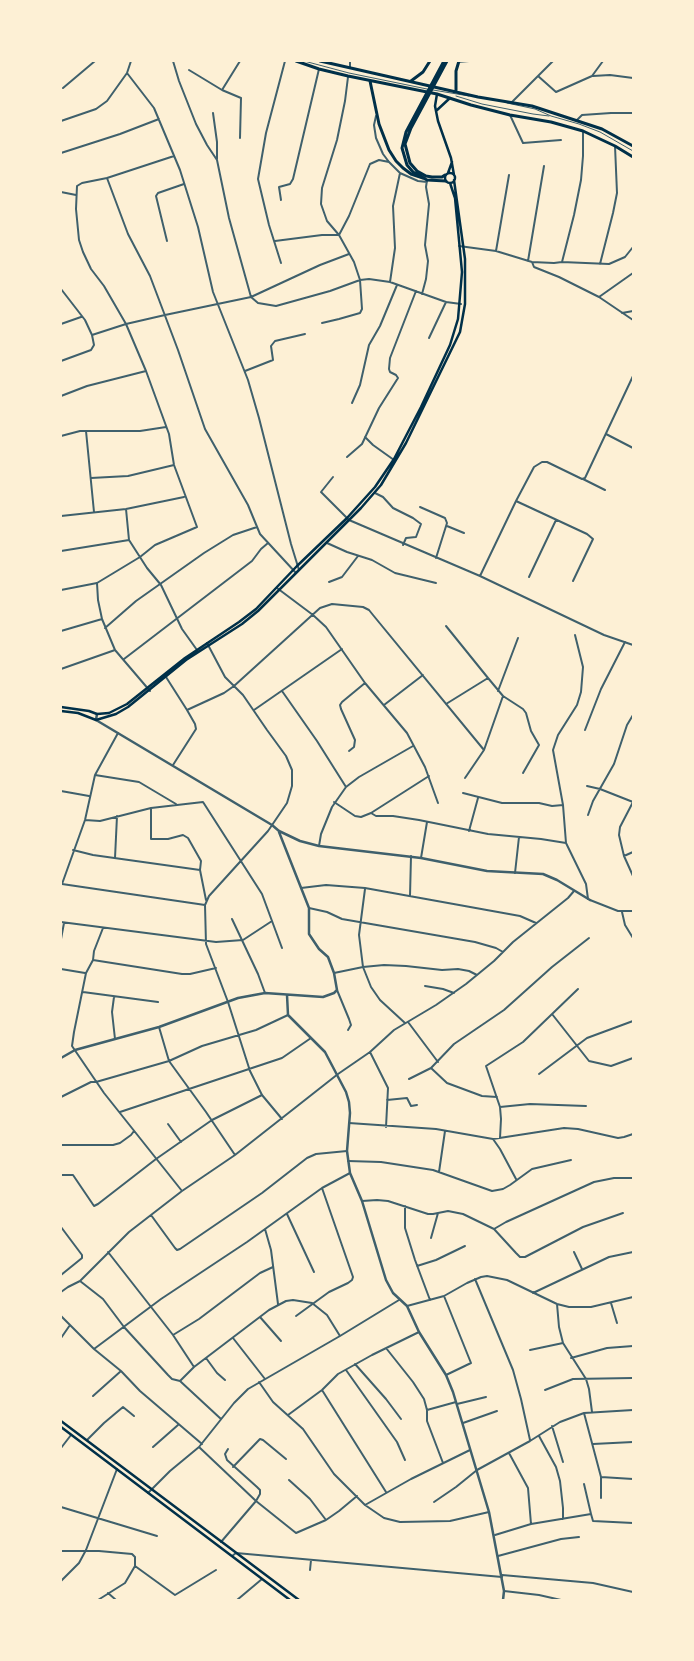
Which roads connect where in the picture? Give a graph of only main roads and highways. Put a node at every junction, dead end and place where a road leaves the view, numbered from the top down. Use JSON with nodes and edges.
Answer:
{"nodes":[{"id":1,"x":296,"y":61,"type":"edge"},
{"id":2,"x":320,"y":61,"type":"edge"},
{"id":3,"x":430,"y":61,"type":"edge"},
{"id":4,"x":446,"y":61,"type":"edge"},
{"id":5,"x":458,"y":61,"type":"edge"},
{"id":6,"x":370,"y":81,"type":"junction"},
{"id":7,"x":411,"y":82,"type":"junction"},
{"id":8,"x":456,"y":91,"type":"junction"},
{"id":9,"x":437,"y":94,"type":"junction"},
{"id":10,"x":450,"y":98,"type":"junction"},
{"id":11,"x":422,"y":105,"type":"junction"},
{"id":12,"x":436,"y":111,"type":"junction"},
{"id":13,"x":633,"y":146,"type":"edge"},
{"id":14,"x":633,"y":157,"type":"edge"},
{"id":15,"x":452,"y":161,"type":"junction"},
{"id":16,"x":447,"y":174,"type":"junction"},
{"id":17,"x":454,"y":175,"type":"junction"},
{"id":18,"x":423,"y":178,"type":"junction"},
{"id":19,"x":454,"y":180,"type":"junction"},
{"id":20,"x":448,"y":182,"type":"junction"},
{"id":21,"x":385,"y":477,"type":"junction"},
{"id":22,"x":348,"y":519,"type":"junction"},
{"id":23,"x":298,"y":568,"type":"junction"},
{"id":24,"x":198,"y":650,"type":"junction"},
{"id":25,"x":149,"y":690,"type":"junction"},
{"id":26,"x":61,"y":707,"type":"edge"},
{"id":27,"x":61,"y":711,"type":"edge"},
{"id":28,"x":61,"y":1421,"type":"edge"},
{"id":29,"x":61,"y":1427,"type":"edge"},
{"id":30,"x":290,"y":1600,"type":"edge"},
{"id":31,"x":299,"y":1600,"type":"edge"}],
"edges":[{"from":1,"to":6,"type":"main road"},
{"from":2,"to":7,"type":"main road"},
{"from":3,"to":7,"type":"main road"},
{"from":4,"to":11,"type":"main road"},
{"from":5,"to":8,"type":"main road"},
{"from":6,"to":9,"type":"main road"},
{"from":6,"to":18,"type":"main road"},
{"from":7,"to":8,"type":"main road"},
{"from":8,"to":13,"type":"main road"},
{"from":9,"to":10,"type":"main road"},
{"from":9,"to":12,"type":"main road"},
{"from":10,"to":12,"type":"main road"},
{"from":10,"to":14,"type":"main road"},
{"from":11,"to":16,"type":"main road"},
{"from":11,"to":18,"type":"main road"},
{"from":12,"to":15,"type":"main road"},
{"from":15,"to":16,"type":"main road"},
{"from":15,"to":17,"type":"main road"},
{"from":16,"to":17,"type":"main road"},
{"from":16,"to":20,"type":"main road"},
{"from":17,"to":19,"type":"main road"},
{"from":18,"to":20,"type":"main road"},
{"from":19,"to":20,"type":"main road"},
{"from":19,"to":21,"type":"main road"},
{"from":20,"to":21,"type":"main road"},
{"from":21,"to":22,"type":"main road"},
{"from":21,"to":22,"type":"main road"},
{"from":22,"to":23,"type":"main road"},
{"from":22,"to":23,"type":"main road"},
{"from":23,"to":24,"type":"main road"},
{"from":24,"to":25,"type":"main road"},
{"from":24,"to":25,"type":"main road"},
{"from":25,"to":26,"type":"main road"},
{"from":25,"to":27,"type":"main road"},
{"from":28,"to":31,"type":"main road"},
{"from":29,"to":30,"type":"main road"}]}
